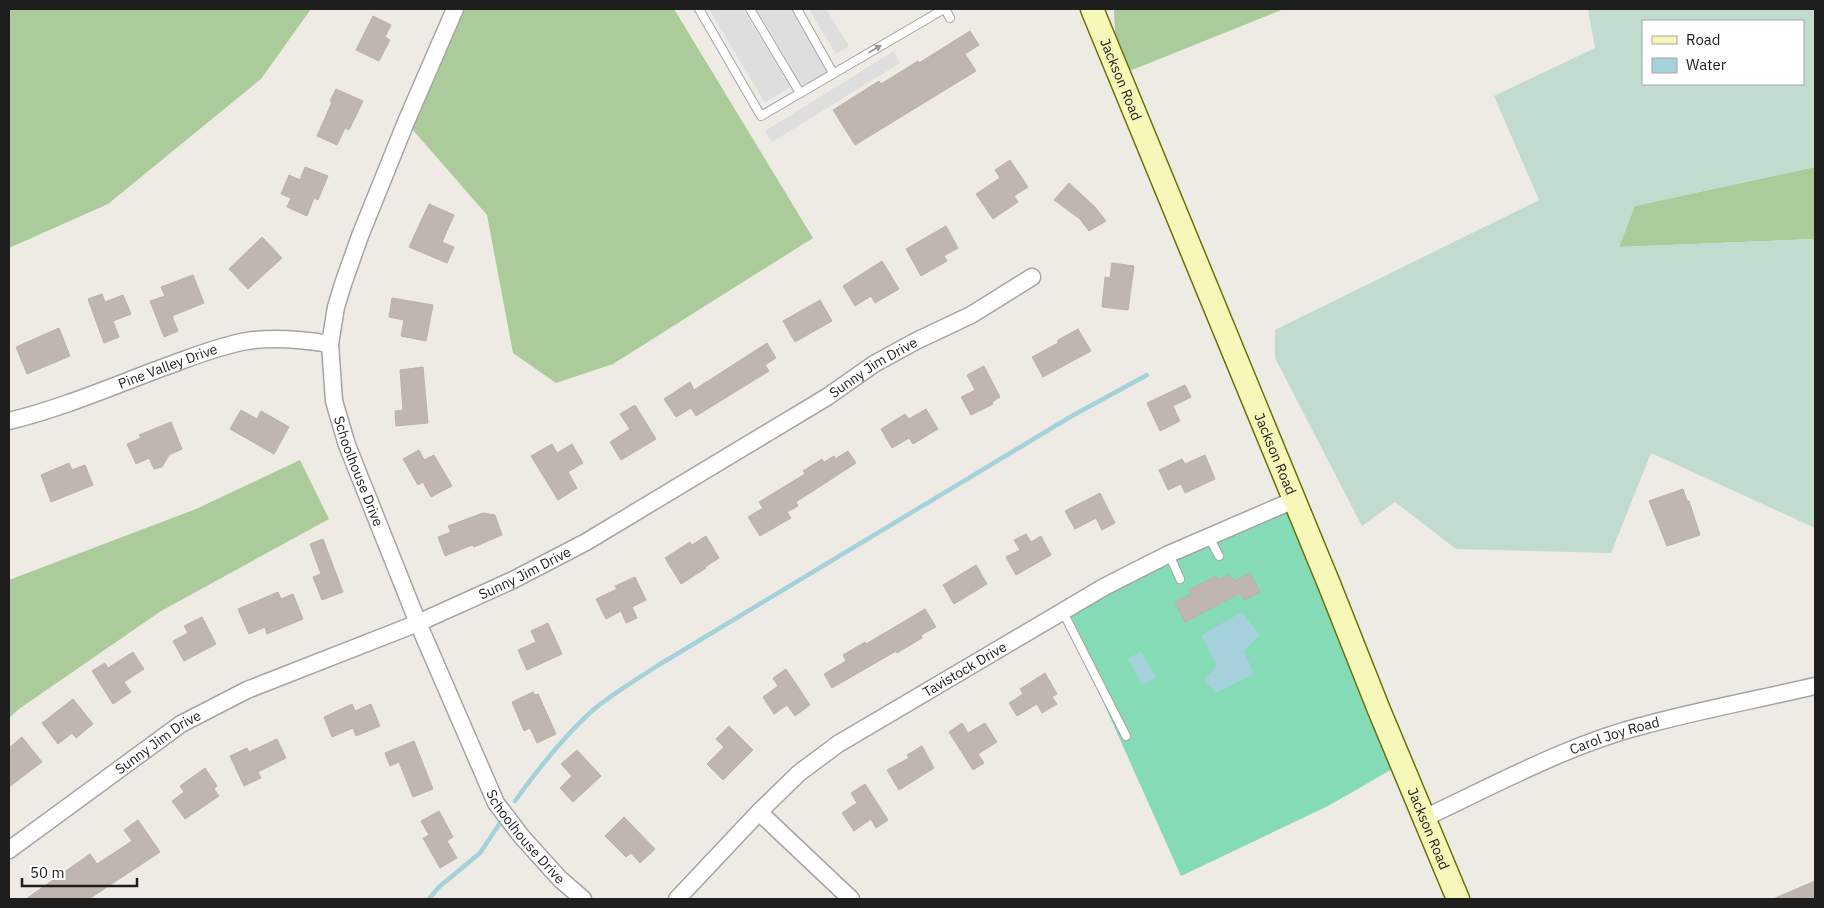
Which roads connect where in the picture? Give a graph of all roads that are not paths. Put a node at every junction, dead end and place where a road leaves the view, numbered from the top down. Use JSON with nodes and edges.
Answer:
{"nodes":[{"id":1,"x":456,"y":9,"type":"edge"},
{"id":2,"x":699,"y":9,"type":"edge"},
{"id":3,"x":750,"y":9,"type":"edge"},
{"id":4,"x":797,"y":9,"type":"edge"},
{"id":5,"x":944,"y":9,"type":"edge"},
{"id":6,"x":1092,"y":9,"type":"edge"},
{"id":7,"x":950,"y":18,"type":"dead end"},
{"id":8,"x":833,"y":74,"type":"junction"},
{"id":9,"x":800,"y":93,"type":"junction"},
{"id":10,"x":1032,"y":277,"type":"dead end"},
{"id":11,"x":330,"y":344,"type":"junction"},
{"id":12,"x":9,"y":421,"type":"edge"},
{"id":13,"x":1294,"y":500,"type":"junction"},
{"id":14,"x":1209,"y":537,"type":"junction"},
{"id":15,"x":1168,"y":554,"type":"junction"},
{"id":16,"x":1219,"y":556,"type":"dead end"},
{"id":17,"x":1180,"y":579,"type":"dead end"},
{"id":18,"x":1063,"y":612,"type":"junction"},
{"id":19,"x":418,"y":623,"type":"junction"},
{"id":20,"x":1815,"y":686,"type":"edge"},
{"id":21,"x":1126,"y":736,"type":"dead end"},
{"id":22,"x":759,"y":812,"type":"junction"},
{"id":23,"x":1424,"y":818,"type":"junction"},
{"id":24,"x":9,"y":850,"type":"edge"},
{"id":25,"x":583,"y":899,"type":"edge"},
{"id":26,"x":677,"y":899,"type":"edge"},
{"id":27,"x":851,"y":899,"type":"edge"},
{"id":28,"x":1458,"y":899,"type":"edge"}],
"edges":[{"from":1,"to":11,"type":"street","name":"Schoolhouse Drive"},
{"from":2,"to":9,"type":"lane"},
{"from":3,"to":9,"type":"lane"},
{"from":4,"to":8,"type":"lane"},
{"from":5,"to":7,"type":"lane"},
{"from":8,"to":5,"type":"lane","one_way":true},
{"from":6,"to":13,"type":"street","name":"Jackson Road"},
{"from":8,"to":9,"type":"lane"},
{"from":10,"to":19,"type":"street","name":"Sunny Jim Drive"},
{"from":11,"to":12,"type":"street","name":"Pine Valley Drive"},
{"from":11,"to":19,"type":"street","name":"Schoolhouse Drive"},
{"from":13,"to":14,"type":"street","name":"Tavistock Drive"},
{"from":13,"to":23,"type":"street","name":"Jackson Road"},
{"from":14,"to":15,"type":"street","name":"Tavistock Drive"},
{"from":14,"to":16,"type":"lane"},
{"from":15,"to":17,"type":"lane"},
{"from":15,"to":18,"type":"street","name":"Tavistock Drive"},
{"from":18,"to":21,"type":"lane"},
{"from":18,"to":22,"type":"street","name":"Tavistock Drive"},
{"from":19,"to":24,"type":"street","name":"Sunny Jim Drive"},
{"from":19,"to":25,"type":"street","name":"Schoolhouse Drive"},
{"from":20,"to":23,"type":"street","name":"Carol Joy Road"},
{"from":22,"to":26,"type":"street","name":"Tavistock Drive"},
{"from":22,"to":27,"type":"street"},
{"from":23,"to":28,"type":"street","name":"Jackson Road"}]}
